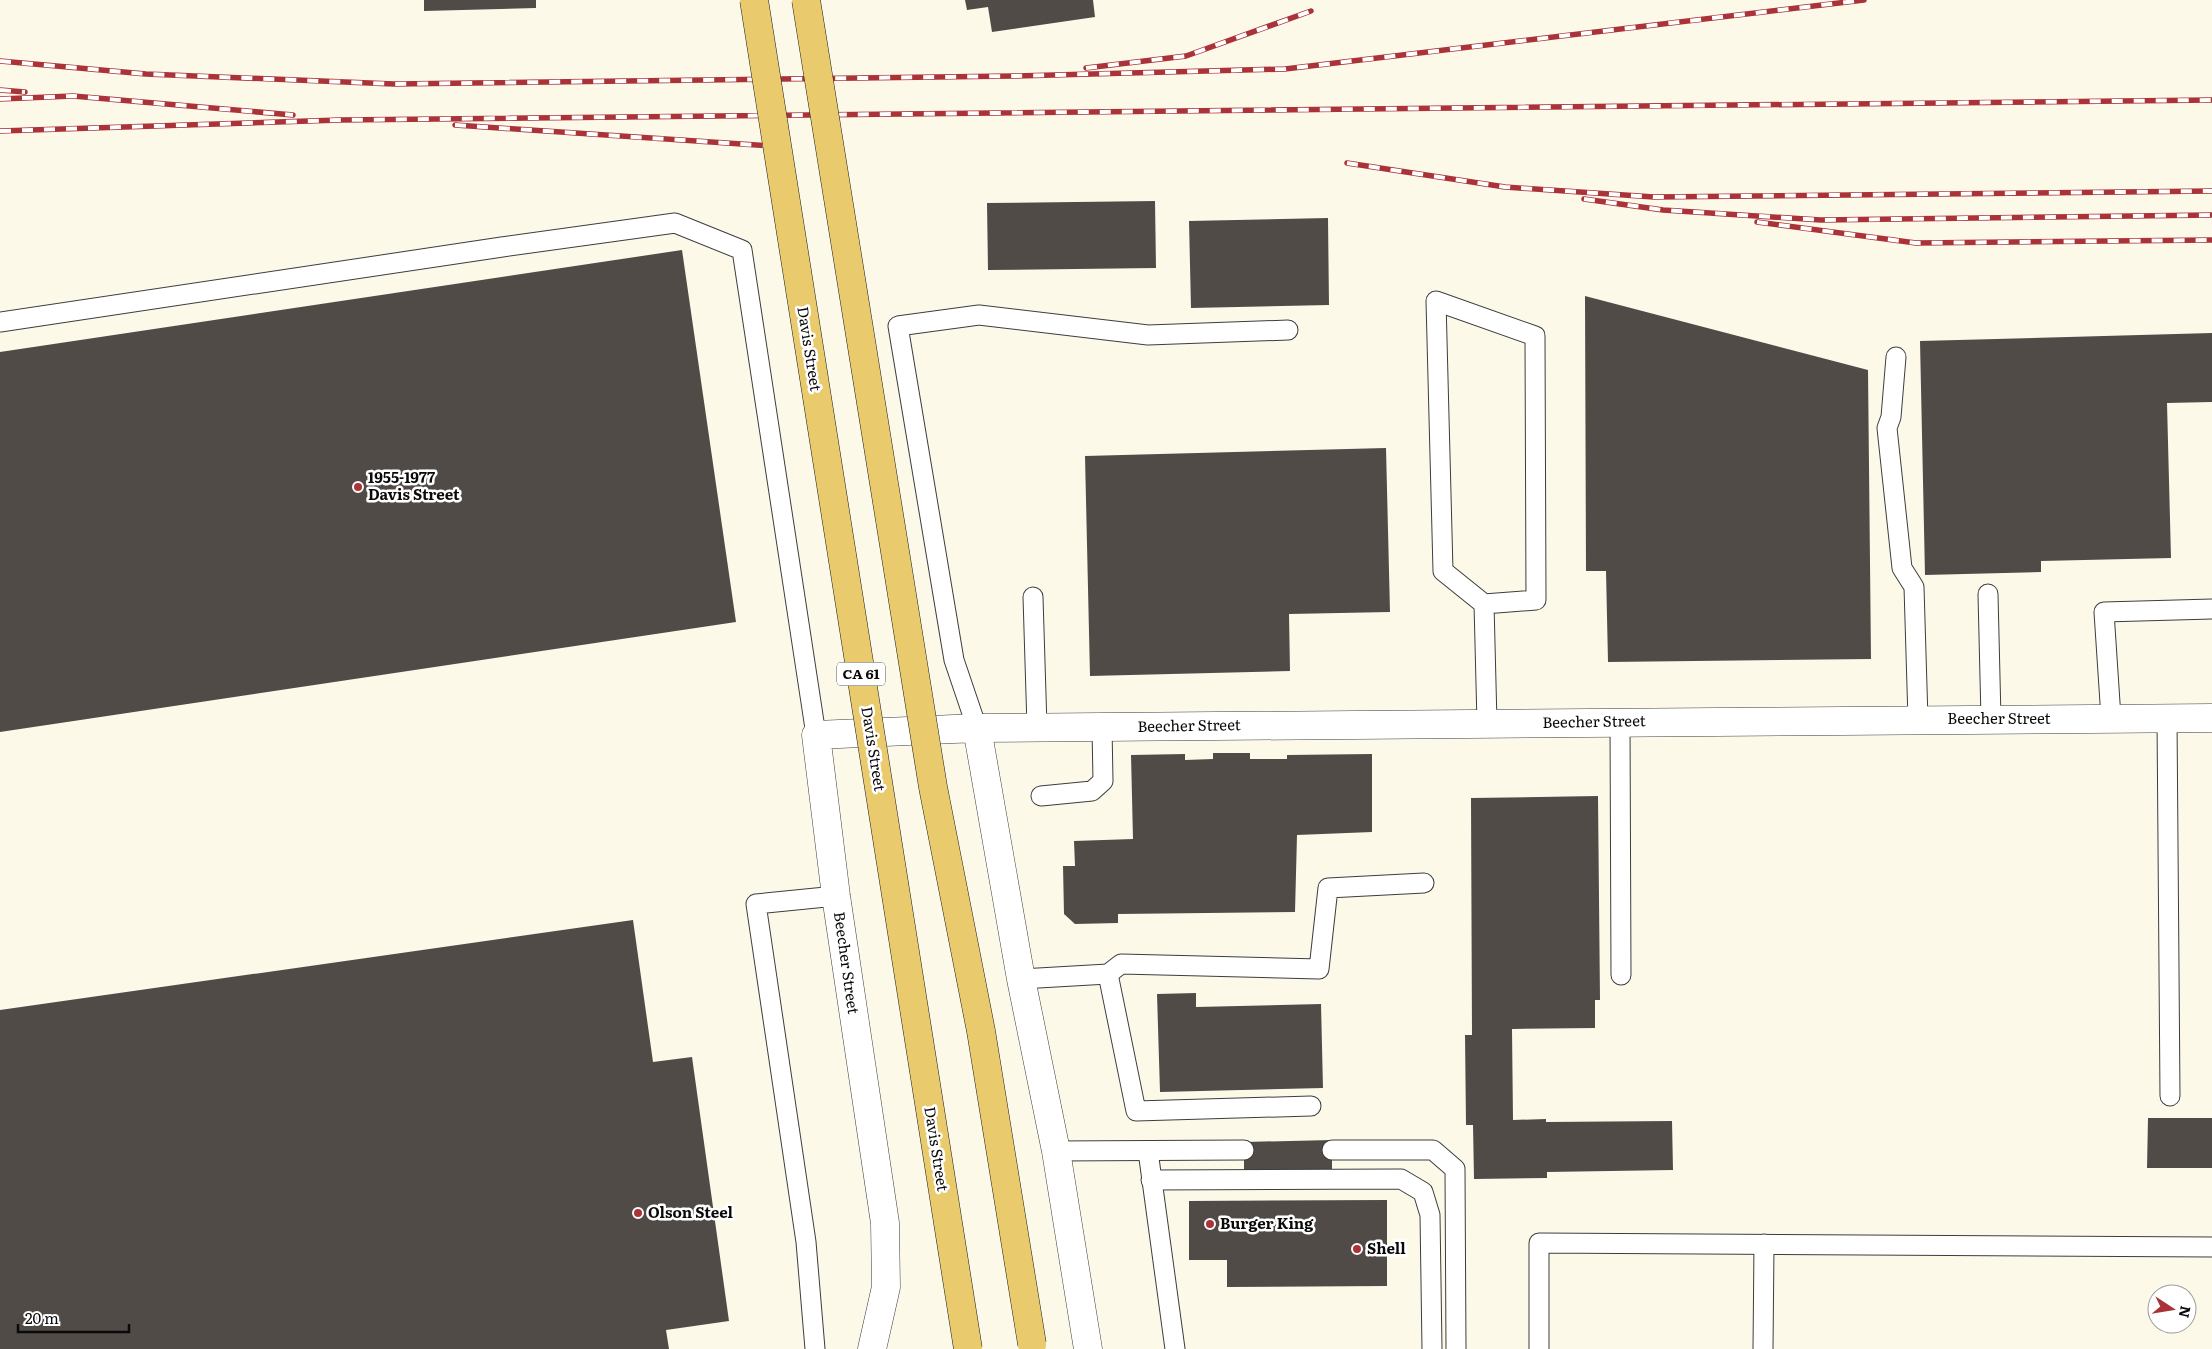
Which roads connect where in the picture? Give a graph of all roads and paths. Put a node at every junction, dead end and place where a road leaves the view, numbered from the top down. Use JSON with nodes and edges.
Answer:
{"nodes":[{"id":1,"x":754,"y":0,"type":"edge"},
{"id":2,"x":806,"y":0,"type":"edge"},
{"id":3,"x":0,"y":322,"type":"edge"},
{"id":4,"x":1288,"y":330,"type":"dead end"},
{"id":5,"x":1896,"y":357,"type":"dead end"},
{"id":6,"x":1988,"y":594,"type":"dead end"},
{"id":7,"x":1033,"y":597,"type":"dead end"},
{"id":8,"x":1484,"y":604,"type":"junction"},
{"id":9,"x":2212,"y":609,"type":"edge"},
{"id":10,"x":2111,"y":718,"type":"junction"},
{"id":11,"x":2167,"y":718,"type":"junction"},
{"id":12,"x":2212,"y":718,"type":"edge"},
{"id":13,"x":1991,"y":719,"type":"junction"},
{"id":14,"x":1918,"y":720,"type":"junction"},
{"id":15,"x":1620,"y":722,"type":"junction"},
{"id":16,"x":1487,"y":723,"type":"junction"},
{"id":17,"x":1037,"y":727,"type":"junction"},
{"id":18,"x":1102,"y":727,"type":"junction"},
{"id":19,"x":977,"y":728,"type":"junction"},
{"id":20,"x":816,"y":735,"type":"junction"},
{"id":21,"x":1041,"y":796,"type":"dead end"},
{"id":22,"x":1424,"y":883,"type":"dead end"},
{"id":23,"x":836,"y":896,"type":"junction"},
{"id":24,"x":1108,"y":974,"type":"junction"},
{"id":25,"x":1621,"y":974,"type":"dead end"},
{"id":26,"x":1022,"y":979,"type":"junction"},
{"id":27,"x":2170,"y":1096,"type":"dead end"},
{"id":28,"x":1311,"y":1106,"type":"dead end"},
{"id":29,"x":1244,"y":1150,"type":"dead end"},
{"id":30,"x":1332,"y":1150,"type":"dead end"},
{"id":31,"x":1148,"y":1151,"type":"junction"},
{"id":32,"x":1056,"y":1152,"type":"junction"},
{"id":33,"x":1151,"y":1180,"type":"junction"},
{"id":34,"x":1764,"y":1244,"type":"junction"},
{"id":35,"x":2212,"y":1247,"type":"edge"},
{"id":36,"x":1032,"y":1344,"type":"dead end"},
{"id":37,"x":815,"y":1349,"type":"edge"},
{"id":38,"x":872,"y":1349,"type":"edge"},
{"id":39,"x":968,"y":1349,"type":"edge"},
{"id":40,"x":1088,"y":1349,"type":"edge"},
{"id":41,"x":1175,"y":1349,"type":"edge"},
{"id":42,"x":1432,"y":1349,"type":"edge"},
{"id":43,"x":1456,"y":1349,"type":"edge"},
{"id":44,"x":1539,"y":1349,"type":"edge"},
{"id":45,"x":1763,"y":1349,"type":"edge"}],
"edges":[{"from":1,"to":39,"type":"main road","name":"Davis Street","number":"CA 61","bridge":true},
{"from":2,"to":36,"type":"main road","bridge":true},
{"from":3,"to":20,"type":"lane"},
{"from":4,"to":19,"type":"lane"},
{"from":5,"to":14,"type":"lane"},
{"from":6,"to":13,"type":"lane"},
{"from":7,"to":17,"type":"lane"},
{"from":8,"to":8,"type":"lane"},
{"from":8,"to":16,"type":"lane"},
{"from":9,"to":10,"type":"lane"},
{"from":10,"to":11,"type":"street","name":"Beecher Street"},
{"from":10,"to":13,"type":"street","name":"Beecher Street"},
{"from":11,"to":12,"type":"street","name":"Beecher Street"},
{"from":11,"to":27,"type":"lane"},
{"from":13,"to":14,"type":"street","name":"Beecher Street"},
{"from":14,"to":15,"type":"street","name":"Beecher Street"},
{"from":15,"to":16,"type":"street","name":"Beecher Street"},
{"from":15,"to":25,"type":"lane"},
{"from":16,"to":18,"type":"street","name":"Beecher Street"},
{"from":17,"to":18,"type":"street","name":"Beecher Street"},
{"from":17,"to":19,"type":"street","name":"Beecher Street"},
{"from":18,"to":21,"type":"lane"},
{"from":19,"to":20,"type":"street","name":"Beecher Street"},
{"from":19,"to":26,"type":"street"},
{"from":20,"to":23,"type":"street","name":"Beecher Street"},
{"from":22,"to":24,"type":"lane"},
{"from":23,"to":37,"type":"lane"},
{"from":23,"to":38,"type":"street","name":"Beecher Street"},
{"from":24,"to":26,"type":"lane"},
{"from":24,"to":28,"type":"lane"},
{"from":26,"to":32,"type":"street"},
{"from":29,"to":31,"type":"lane"},
{"from":30,"to":43,"type":"lane"},
{"from":31,"to":32,"type":"lane"},
{"from":31,"to":33,"type":"lane"},
{"from":32,"to":40,"type":"street"},
{"from":33,"to":41,"type":"lane"},
{"from":33,"to":42,"type":"lane"},
{"from":34,"to":35,"type":"lane"},
{"from":34,"to":44,"type":"lane"},
{"from":34,"to":45,"type":"lane"}]}
